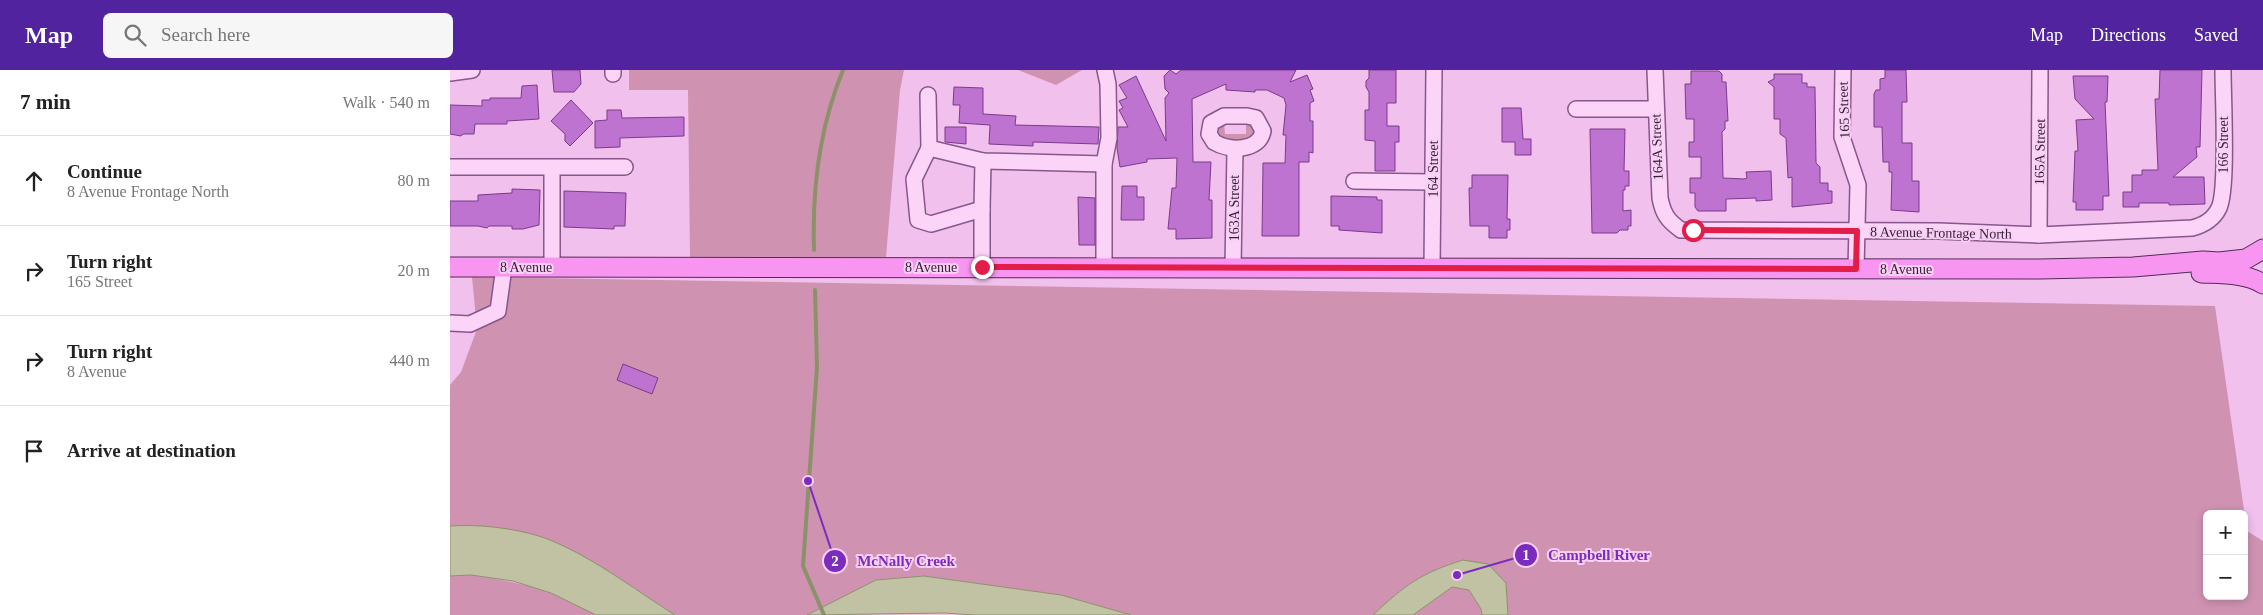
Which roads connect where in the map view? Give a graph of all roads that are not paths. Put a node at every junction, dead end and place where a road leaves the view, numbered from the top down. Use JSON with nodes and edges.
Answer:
{"nodes":[{"id":1,"x":472,"y":70,"type":"edge"},
{"id":2,"x":1105,"y":70,"type":"edge"},
{"id":3,"x":1434,"y":70,"type":"edge"},
{"id":4,"x":1655,"y":70,"type":"edge"},
{"id":5,"x":1843,"y":70,"type":"edge"},
{"id":6,"x":2040,"y":70,"type":"edge"},
{"id":7,"x":2223,"y":70,"type":"edge"},
{"id":8,"x":450,"y":73,"type":"edge"},
{"id":9,"x":928,"y":95,"type":"dead end"},
{"id":10,"x":1576,"y":109,"type":"dead end"},
{"id":11,"x":1656,"y":109,"type":"junction"},
{"id":12,"x":929,"y":148,"type":"junction"},
{"id":13,"x":1234,"y":149,"type":"dead end"},
{"id":14,"x":983,"y":161,"type":"junction"},
{"id":15,"x":1104,"y":164,"type":"junction"},
{"id":16,"x":450,"y":168,"type":"edge"},
{"id":17,"x":552,"y":168,"type":"junction"},
{"id":18,"x":625,"y":168,"type":"dead end"},
{"id":19,"x":1354,"y":181,"type":"dead end"},
{"id":20,"x":1432,"y":182,"type":"junction"},
{"id":21,"x":982,"y":209,"type":"junction"},
{"id":22,"x":2212,"y":218,"type":"joint"},
{"id":23,"x":1669,"y":222,"type":"joint"},
{"id":24,"x":1857,"y":231,"type":"junction"},
{"id":25,"x":2039,"y":235,"type":"junction"},
{"id":26,"x":2263,"y":249,"type":"edge"},
{"id":27,"x":2263,"y":254,"type":"edge"},
{"id":28,"x":450,"y":267,"type":"edge"},
{"id":29,"x":552,"y":267,"type":"junction"},
{"id":30,"x":982,"y":267,"type":"junction"},
{"id":31,"x":1104,"y":267,"type":"junction"},
{"id":32,"x":504,"y":268,"type":"junction"},
{"id":33,"x":1233,"y":268,"type":"junction"},
{"id":34,"x":1432,"y":268,"type":"junction"},
{"id":35,"x":2133,"y":268,"type":"junction"},
{"id":36,"x":1856,"y":269,"type":"junction"},
{"id":37,"x":2263,"y":280,"type":"edge"},
{"id":38,"x":2263,"y":284,"type":"edge"},
{"id":39,"x":450,"y":323,"type":"edge"}],
"edges":[{"from":1,"to":8,"type":"street"},
{"from":2,"to":15,"type":"street"},
{"from":3,"to":20,"type":"street","name":"164 Street"},
{"from":4,"to":11,"type":"street","name":"164A Street"},
{"from":5,"to":24,"type":"street","name":"165 Street"},
{"from":6,"to":25,"type":"street","name":"165A Street"},
{"from":7,"to":22,"type":"street","name":"166 Street"},
{"from":9,"to":12,"type":"street"},
{"from":10,"to":11,"type":"street"},
{"from":11,"to":23,"type":"street","name":"164A Street"},
{"from":12,"to":14,"type":"street"},
{"from":12,"to":21,"type":"street"},
{"from":13,"to":33,"type":"street","name":"163A Street"},
{"from":14,"to":15,"type":"street"},
{"from":14,"to":21,"type":"street"},
{"from":15,"to":31,"type":"street"},
{"from":16,"to":17,"type":"street"},
{"from":17,"to":18,"type":"street"},
{"from":17,"to":29,"type":"street"},
{"from":19,"to":20,"type":"street"},
{"from":20,"to":34,"type":"street","name":"164 Street"},
{"from":21,"to":30,"type":"street"},
{"from":22,"to":25,"type":"street","name":"8 Avenue Frontage North"},
{"from":23,"to":24,"type":"street","name":"8 Avenue Frontage North"},
{"from":24,"to":25,"type":"street","name":"8 Avenue Frontage North"},
{"from":24,"to":36,"type":"street","name":"165 Street"},
{"from":26,"to":35,"type":"main road","name":"8 Avenue"},
{"from":27,"to":37,"type":"main road"},
{"from":28,"to":32,"type":"main road","name":"8 Avenue"},
{"from":29,"to":30,"type":"main road","name":"8 Avenue"},
{"from":29,"to":32,"type":"main road","name":"8 Avenue"},
{"from":30,"to":31,"type":"main road","name":"8 Avenue"},
{"from":31,"to":33,"type":"main road","name":"8 Avenue"},
{"from":32,"to":39,"type":"street"},
{"from":33,"to":34,"type":"main road","name":"8 Avenue"},
{"from":34,"to":36,"type":"main road","name":"8 Avenue"},
{"from":35,"to":36,"type":"main road","name":"8 Avenue"},
{"from":35,"to":38,"type":"main road","name":"8 Avenue"}]}
